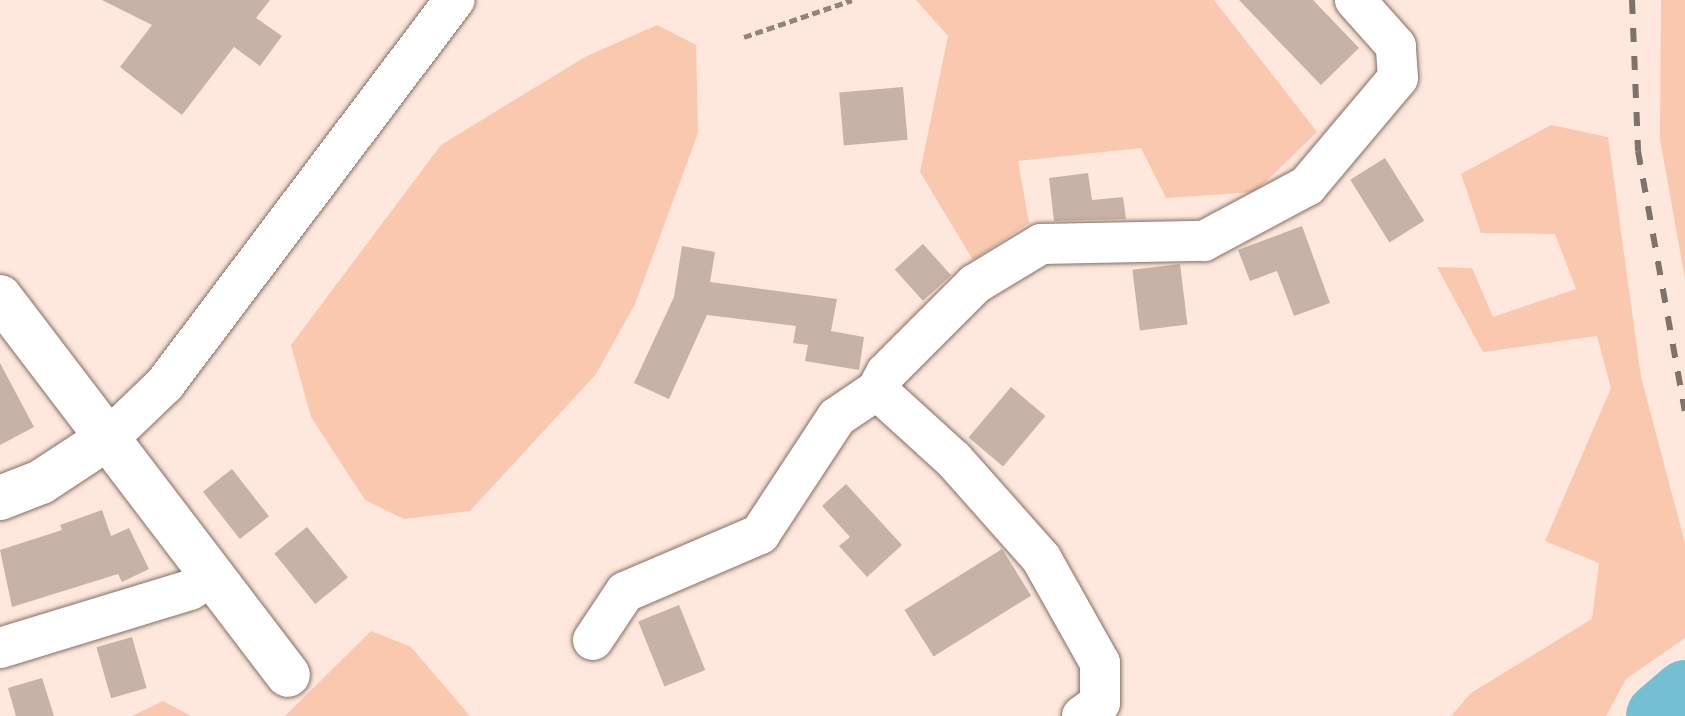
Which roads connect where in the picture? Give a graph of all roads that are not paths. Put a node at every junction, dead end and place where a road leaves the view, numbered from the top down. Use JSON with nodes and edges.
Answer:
{"nodes":[{"id":1,"x":1355,"y":0,"type":"edge"},
{"id":2,"x":443,"y":4,"type":"edge"},
{"id":3,"x":3,"y":305,"type":"edge"},
{"id":4,"x":877,"y":390,"type":"junction"},
{"id":5,"x":111,"y":436,"type":"junction"},
{"id":6,"x":0,"y":498,"type":"edge"},
{"id":7,"x":213,"y":575,"type":"junction"},
{"id":8,"x":593,"y":640,"type":"dead end"},
{"id":9,"x":0,"y":648,"type":"edge"},
{"id":10,"x":288,"y":675,"type":"dead end"},
{"id":11,"x":1082,"y":716,"type":"edge"}],
"edges":[{"from":1,"to":4,"type":"street"},
{"from":2,"to":5,"type":"street"},
{"from":3,"to":5,"type":"street"},
{"from":4,"to":8,"type":"street"},
{"from":4,"to":11,"type":"street"},
{"from":5,"to":6,"type":"street"},
{"from":5,"to":7,"type":"street"},
{"from":7,"to":9,"type":"street"},
{"from":7,"to":10,"type":"street"}]}
